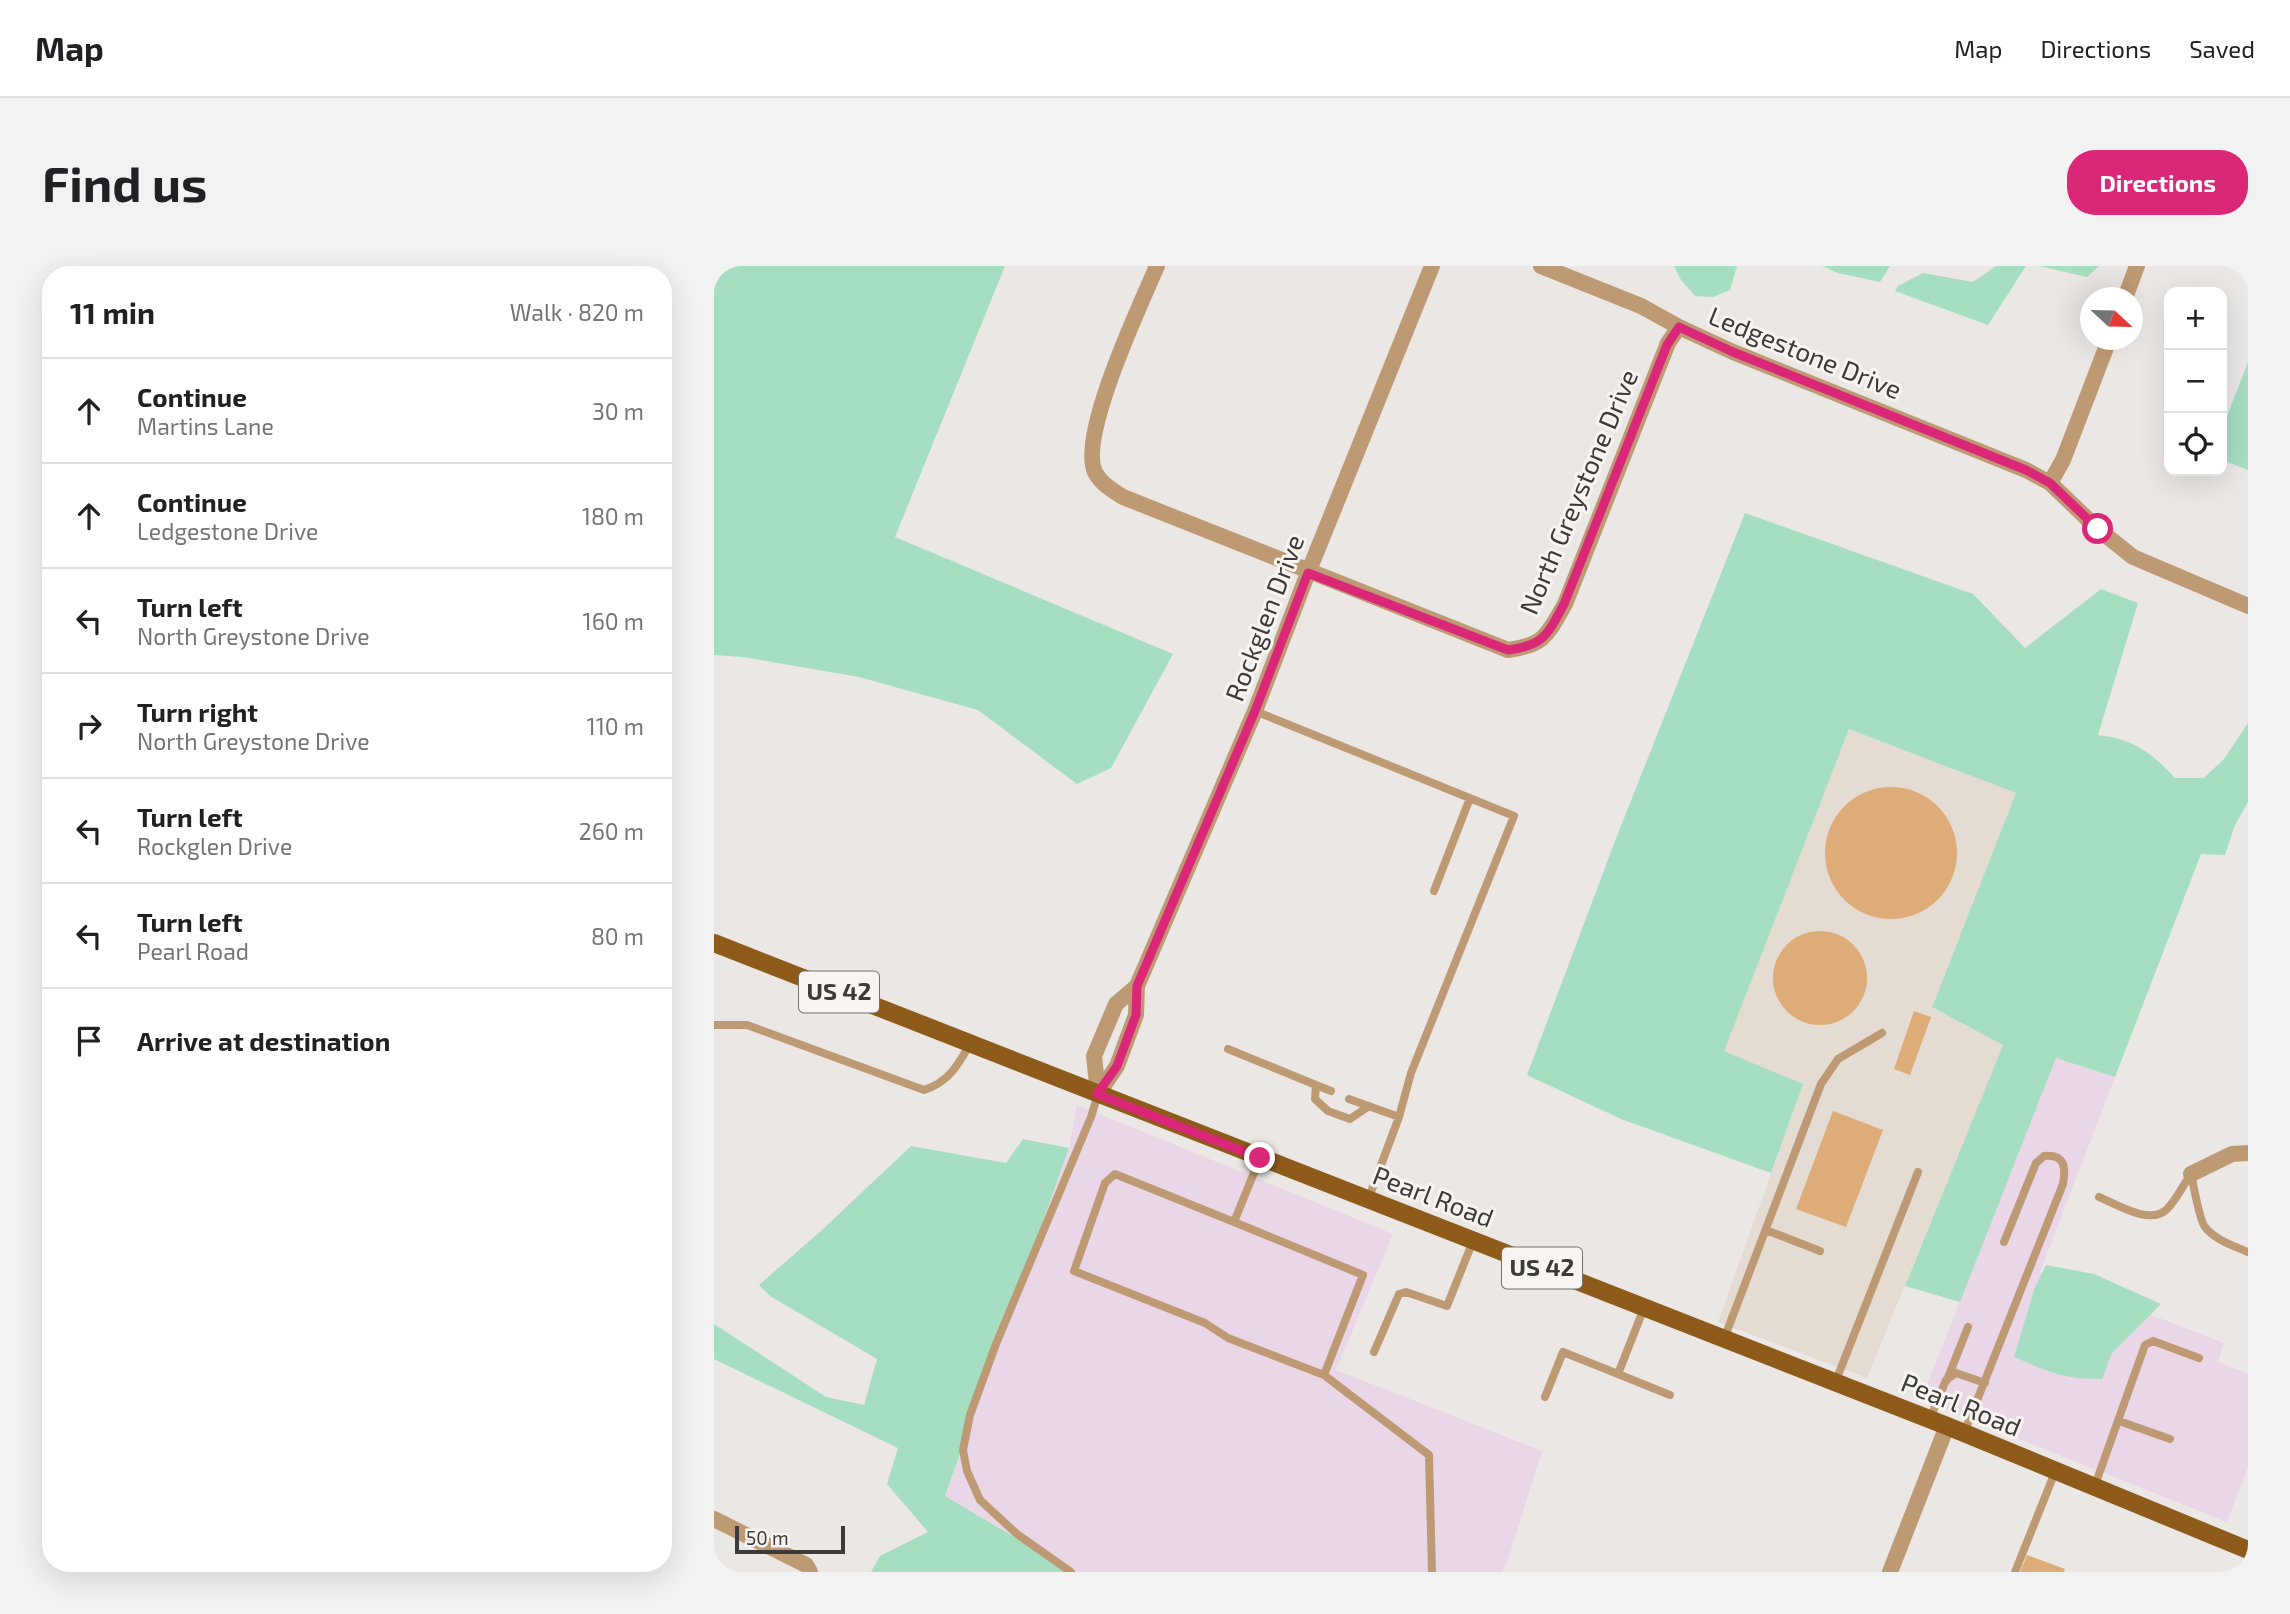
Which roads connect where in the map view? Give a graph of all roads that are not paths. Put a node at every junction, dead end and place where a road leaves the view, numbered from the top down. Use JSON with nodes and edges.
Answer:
{"nodes":[{"id":1,"x":1157,"y":266,"type":"edge"},
{"id":2,"x":1432,"y":266,"type":"edge"},
{"id":3,"x":1541,"y":266,"type":"edge"},
{"id":4,"x":2137,"y":266,"type":"edge"},
{"id":5,"x":2129,"y":287,"type":"edge"},
{"id":6,"x":1679,"y":327,"type":"junction"},
{"id":7,"x":2105,"y":350,"type":"edge"},
{"id":8,"x":2050,"y":483,"type":"junction"},
{"id":9,"x":1308,"y":573,"type":"junction"},
{"id":10,"x":2248,"y":606,"type":"edge"},
{"id":11,"x":1255,"y":711,"type":"junction"},
{"id":12,"x":1470,"y":799,"type":"junction"},
{"id":13,"x":1434,"y":891,"type":"dead end"},
{"id":14,"x":714,"y":943,"type":"edge"},
{"id":15,"x":1137,"y":986,"type":"junction"},
{"id":16,"x":714,"y":1025,"type":"edge"},
{"id":17,"x":1882,"y":1032,"type":"dead end"},
{"id":18,"x":970,"y":1044,"type":"junction"},
{"id":19,"x":1228,"y":1049,"type":"dead end"},
{"id":20,"x":1316,"y":1085,"type":"junction"},
{"id":21,"x":1331,"y":1091,"type":"dead end"},
{"id":22,"x":1097,"y":1094,"type":"junction"},
{"id":23,"x":1349,"y":1098,"type":"dead end"},
{"id":24,"x":1369,"y":1106,"type":"junction"},
{"id":25,"x":1399,"y":1118,"type":"junction"},
{"id":26,"x":2248,"y":1153,"type":"edge"},
{"id":27,"x":1260,"y":1158,"type":"junction"},
{"id":28,"x":1918,"y":1172,"type":"dead end"},
{"id":29,"x":2191,"y":1174,"type":"junction"},
{"id":30,"x":2099,"y":1197,"type":"dead end"},
{"id":31,"x":1368,"y":1200,"type":"junction"},
{"id":32,"x":1234,"y":1222,"type":"junction"},
{"id":33,"x":1766,"y":1230,"type":"junction"},
{"id":34,"x":1473,"y":1241,"type":"junction"},
{"id":35,"x":2004,"y":1242,"type":"dead end"},
{"id":36,"x":1820,"y":1251,"type":"dead end"},
{"id":37,"x":2248,"y":1252,"type":"edge"},
{"id":38,"x":1644,"y":1308,"type":"junction"},
{"id":39,"x":1968,"y":1327,"type":"dead end"},
{"id":40,"x":1724,"y":1339,"type":"junction"},
{"id":41,"x":1374,"y":1352,"type":"dead end"},
{"id":42,"x":2199,"y":1358,"type":"dead end"},
{"id":43,"x":1618,"y":1374,"type":"junction"},
{"id":44,"x":1324,"y":1375,"type":"junction"},
{"id":45,"x":1946,"y":1380,"type":"junction"},
{"id":46,"x":1835,"y":1383,"type":"junction"},
{"id":47,"x":1985,"y":1383,"type":"junction"},
{"id":48,"x":1670,"y":1395,"type":"dead end"},
{"id":49,"x":1545,"y":1397,"type":"dead end"},
{"id":50,"x":1930,"y":1419,"type":"junction"},
{"id":51,"x":2119,"y":1421,"type":"junction"},
{"id":52,"x":1947,"y":1426,"type":"junction"},
{"id":53,"x":1964,"y":1433,"type":"junction"},
{"id":54,"x":2170,"y":1439,"type":"dead end"},
{"id":55,"x":2054,"y":1472,"type":"junction"},
{"id":56,"x":2094,"y":1488,"type":"junction"},
{"id":57,"x":715,"y":1520,"type":"edge"},
{"id":58,"x":2248,"y":1550,"type":"edge"},
{"id":59,"x":810,"y":1572,"type":"edge"},
{"id":60,"x":1071,"y":1572,"type":"edge"},
{"id":61,"x":1433,"y":1572,"type":"edge"},
{"id":62,"x":1891,"y":1572,"type":"edge"},
{"id":63,"x":2015,"y":1572,"type":"edge"}],
"edges":[{"from":1,"to":9,"type":"street","name":"North Greystone Drive"},
{"from":2,"to":9,"type":"street","name":"Rockglen Drive"},
{"from":3,"to":6,"type":"street","name":"Ledgestone Drive"},
{"from":4,"to":5,"type":"street"},
{"from":6,"to":8,"type":"street","name":"Ledgestone Drive"},
{"from":6,"to":9,"type":"street","name":"North Greystone Drive"},
{"from":7,"to":8,"type":"street"},
{"from":8,"to":10,"type":"street","name":"Ledgestone Drive"},
{"from":9,"to":11,"type":"street","name":"Rockglen Drive"},
{"from":11,"to":12,"type":"lane"},
{"from":11,"to":15,"type":"street","name":"Rockglen Drive"},
{"from":12,"to":13,"type":"lane"},
{"from":12,"to":25,"type":"lane"},
{"from":14,"to":18,"type":"main road","name":"Pearl Road","number":"US 42"},
{"from":15,"to":22,"type":"street","name":"Rockglen Drive"},
{"from":15,"to":22,"type":"street","name":"Rockglen Drive"},
{"from":16,"to":18,"type":"lane"},
{"from":17,"to":33,"type":"lane"},
{"from":18,"to":22,"type":"main road","name":"Pearl Road","number":"US 42"},
{"from":19,"to":20,"type":"lane"},
{"from":20,"to":21,"type":"lane"},
{"from":20,"to":24,"type":"lane"},
{"from":22,"to":27,"type":"main road","name":"Pearl Road","number":"US 42"},
{"from":22,"to":60,"type":"lane"},
{"from":23,"to":24,"type":"lane"},
{"from":24,"to":25,"type":"lane"},
{"from":25,"to":31,"type":"lane"},
{"from":26,"to":29,"type":"street"},
{"from":27,"to":31,"type":"main road","name":"Pearl Road","number":"US 42"},
{"from":27,"to":32,"type":"lane"},
{"from":28,"to":46,"type":"lane"},
{"from":29,"to":30,"type":"lane"},
{"from":29,"to":37,"type":"lane"},
{"from":31,"to":34,"type":"main road","name":"Pearl Road","number":"US 42"},
{"from":32,"to":44,"type":"lane"},
{"from":32,"to":44,"type":"lane"},
{"from":33,"to":36,"type":"lane"},
{"from":33,"to":40,"type":"lane"},
{"from":34,"to":38,"type":"main road","name":"Pearl Road","number":"US 42"},
{"from":34,"to":41,"type":"lane"},
{"from":35,"to":47,"type":"lane"},
{"from":38,"to":40,"type":"main road","name":"Pearl Road","number":"US 42"},
{"from":38,"to":43,"type":"lane"},
{"from":39,"to":45,"type":"lane"},
{"from":40,"to":46,"type":"main road","name":"Pearl Road","number":"US 42"},
{"from":42,"to":51,"type":"lane"},
{"from":43,"to":48,"type":"lane"},
{"from":43,"to":49,"type":"lane"},
{"from":44,"to":61,"type":"lane"},
{"from":45,"to":47,"type":"lane"},
{"from":45,"to":50,"type":"lane"},
{"from":46,"to":50,"type":"main road","name":"Pearl Road","number":"US 42"},
{"from":47,"to":53,"type":"lane"},
{"from":50,"to":52,"type":"main road","name":"Pearl Road","number":"US 42"},
{"from":51,"to":54,"type":"lane"},
{"from":51,"to":56,"type":"lane"},
{"from":52,"to":53,"type":"main road","name":"Pearl Road","number":"US 42"},
{"from":52,"to":62,"type":"street"},
{"from":53,"to":55,"type":"main road","name":"Pearl Road","number":"US 42"},
{"from":55,"to":56,"type":"main road","name":"Pearl Road","number":"US 42"},
{"from":55,"to":63,"type":"lane"},
{"from":56,"to":58,"type":"main road","name":"Pearl Road","number":"US 42"},
{"from":57,"to":59,"type":"street"}]}
